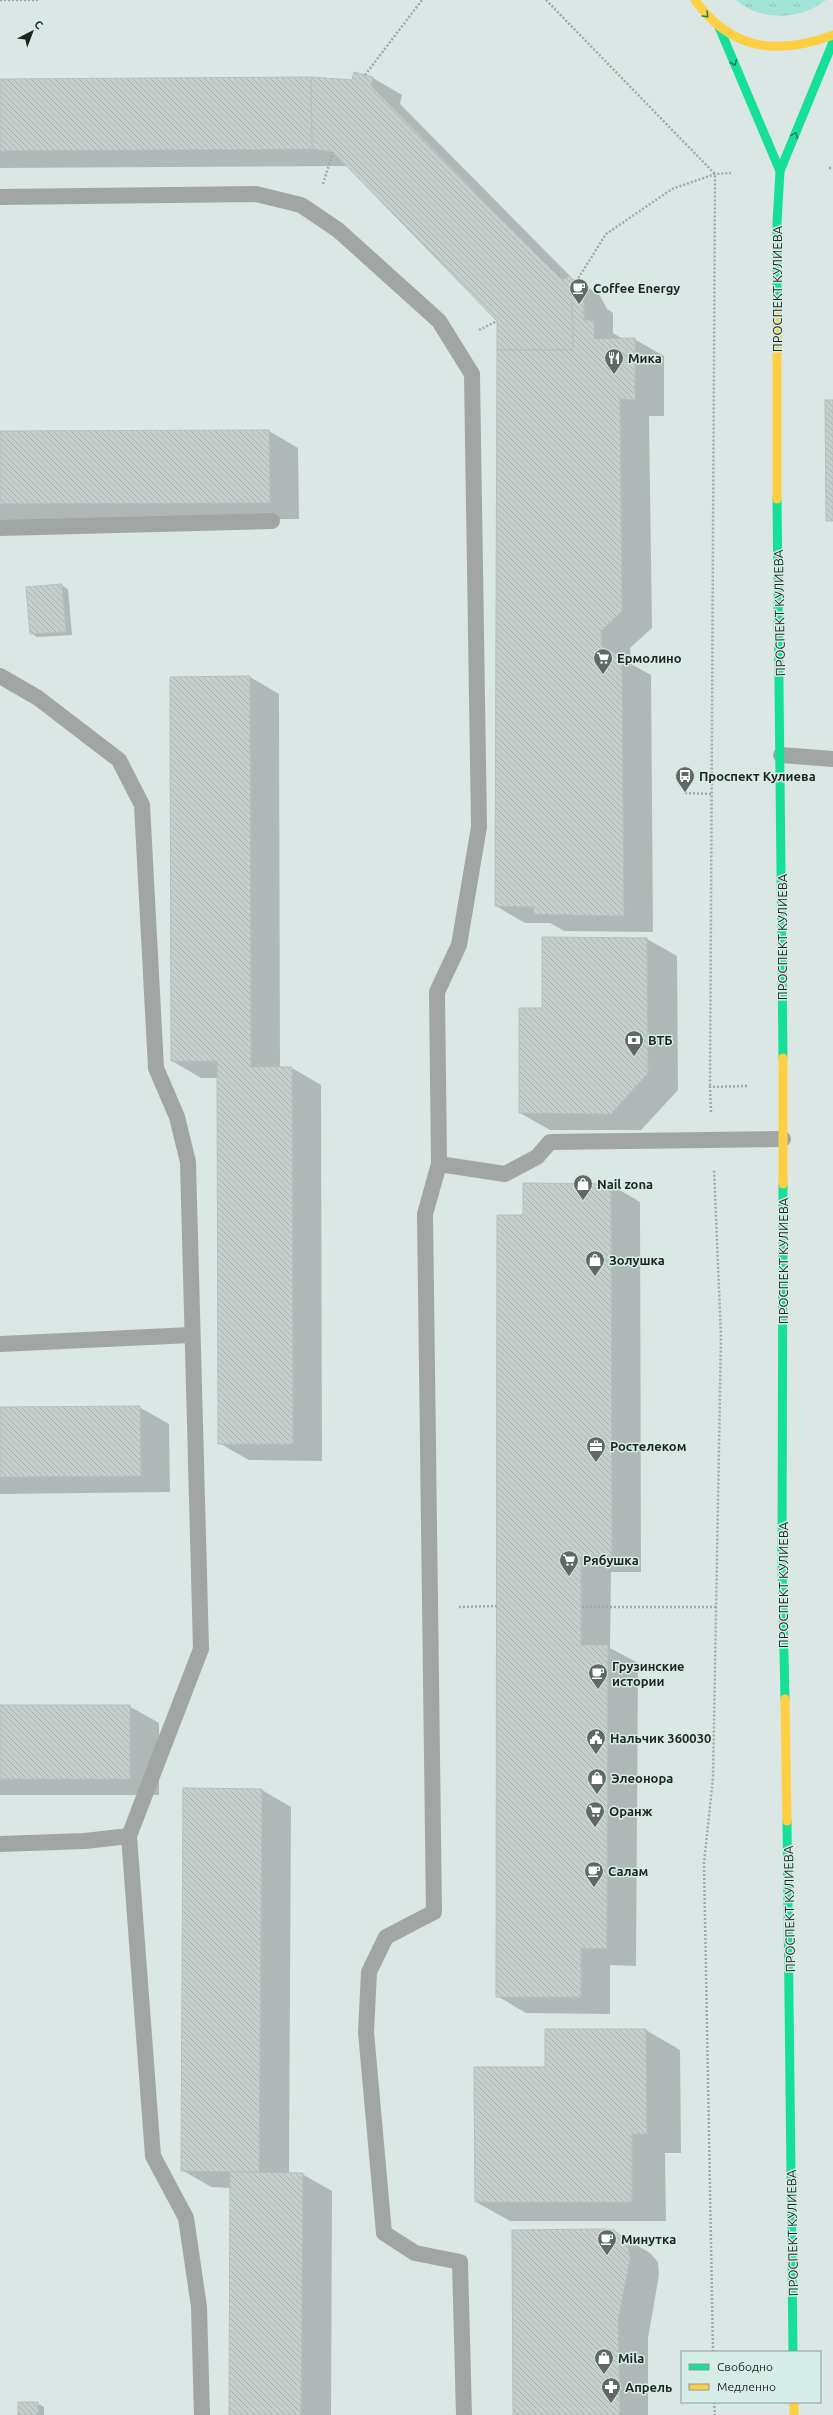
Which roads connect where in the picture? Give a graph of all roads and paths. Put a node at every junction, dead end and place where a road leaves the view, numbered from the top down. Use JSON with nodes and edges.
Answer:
{"nodes":[{"id":1,"x":0,"y":0,"type":"edge"},
{"id":2,"x":38,"y":0,"type":"edge"},
{"id":3,"x":422,"y":0,"type":"edge"},
{"id":4,"x":545,"y":0,"type":"edge"},
{"id":5,"x":695,"y":0,"type":"edge"},
{"id":6,"x":719,"y":27,"type":"junction"},
{"id":7,"x":833,"y":35,"type":"edge"},
{"id":8,"x":833,"y":42,"type":"edge"},
{"id":9,"x":365,"y":75,"type":"dead end"},
{"id":10,"x":829,"y":168,"type":"dead end"},
{"id":11,"x":833,"y":168,"type":"edge"},
{"id":12,"x":780,"y":171,"type":"junction"},
{"id":13,"x":715,"y":174,"type":"junction"},
{"id":14,"x":731,"y":174,"type":"dead end"},
{"id":15,"x":0,"y":197,"type":"edge"},
{"id":16,"x":574,"y":285,"type":"dead end"},
{"id":17,"x":272,"y":521,"type":"dead end"},
{"id":18,"x":0,"y":528,"type":"edge"},
{"id":19,"x":0,"y":676,"type":"edge"},
{"id":20,"x":781,"y":755,"type":"junction"},
{"id":21,"x":833,"y":759,"type":"edge"},
{"id":22,"x":685,"y":793,"type":"dead end"},
{"id":23,"x":712,"y":794,"type":"junction"},
{"id":24,"x":747,"y":1086,"type":"dead end"},
{"id":25,"x":710,"y":1087,"type":"junction"},
{"id":26,"x":712,"y":1139,"type":"junction"},
{"id":27,"x":783,"y":1139,"type":"junction"},
{"id":28,"x":439,"y":1164,"type":"junction"},
{"id":29,"x":192,"y":1335,"type":"junction"},
{"id":30,"x":0,"y":1344,"type":"edge"},
{"id":31,"x":497,"y":1606,"type":"dead end"},
{"id":32,"x":455,"y":1607,"type":"dead end"},
{"id":33,"x":582,"y":1607,"type":"dead end"},
{"id":34,"x":716,"y":1607,"type":"junction"},
{"id":35,"x":129,"y":1836,"type":"junction"},
{"id":36,"x":0,"y":1844,"type":"edge"},
{"id":37,"x":713,"y":2351,"type":"edge"},
{"id":38,"x":793,"y":2351,"type":"edge"},
{"id":39,"x":714,"y":2403,"type":"edge"},
{"id":40,"x":794,"y":2403,"type":"edge"},
{"id":41,"x":202,"y":2415,"type":"edge"},
{"id":42,"x":464,"y":2415,"type":"edge"},
{"id":43,"x":715,"y":2415,"type":"edge"},
{"id":44,"x":794,"y":2415,"type":"edge"}],
"edges":[{"from":1,"to":2,"type":"path"},
{"from":3,"to":9,"type":"path"},
{"from":4,"to":13,"type":"path"},
{"from":5,"to":6,"type":"main road","one_way":true},
{"from":6,"to":7,"type":"main road"},
{"from":6,"to":12,"type":"main road","one_way":true},
{"from":12,"to":8,"type":"main road","one_way":true},
{"from":10,"to":11,"type":"path"},
{"from":12,"to":20,"type":"main road","name":"ПРОСПЕКТ КУЛИЕВА"},
{"from":13,"to":14,"type":"path"},
{"from":13,"to":16,"type":"path"},
{"from":13,"to":23,"type":"path"},
{"from":15,"to":28,"type":"lane"},
{"from":17,"to":18,"type":"lane"},
{"from":19,"to":29,"type":"lane"},
{"from":20,"to":21,"type":"lane"},
{"from":20,"to":27,"type":"main road","name":"ПРОСПЕКТ КУЛИЕВА"},
{"from":22,"to":23,"type":"path"},
{"from":23,"to":25,"type":"path"},
{"from":24,"to":25,"type":"path"},
{"from":25,"to":26,"type":"path"},
{"from":26,"to":27,"type":"lane"},
{"from":26,"to":28,"type":"lane"},
{"from":26,"to":34,"type":"path"},
{"from":27,"to":38,"type":"main road","name":"ПРОСПЕКТ КУЛИЕВА"},
{"from":28,"to":42,"type":"lane"},
{"from":29,"to":30,"type":"lane"},
{"from":29,"to":35,"type":"lane"},
{"from":31,"to":32,"type":"path"},
{"from":33,"to":34,"type":"path"},
{"from":34,"to":37,"type":"path"},
{"from":35,"to":36,"type":"lane"},
{"from":35,"to":41,"type":"lane"},
{"from":39,"to":43,"type":"path"},
{"from":40,"to":44,"type":"main road"}]}
